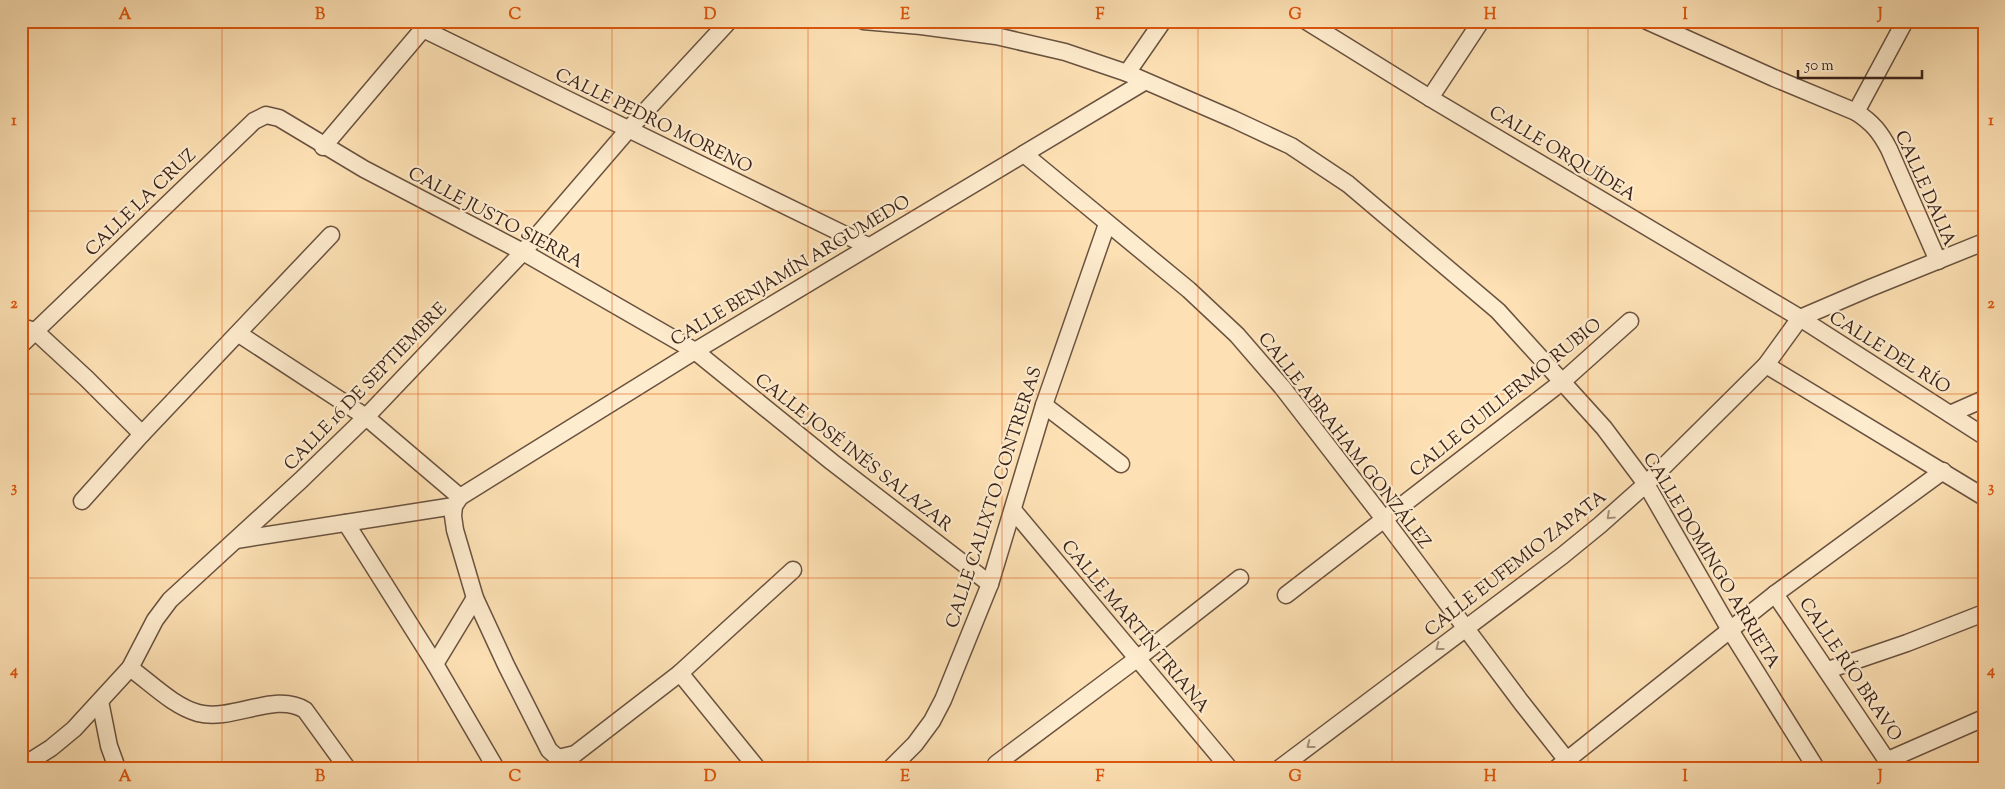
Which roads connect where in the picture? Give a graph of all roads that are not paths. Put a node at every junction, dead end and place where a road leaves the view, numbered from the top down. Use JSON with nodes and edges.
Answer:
{"nodes":[{"id":1,"x":729,"y":21,"type":"edge"},
{"id":2,"x":863,"y":21,"type":"edge"},
{"id":3,"x":1163,"y":21,"type":"edge"},
{"id":4,"x":1306,"y":21,"type":"edge"},
{"id":5,"x":1480,"y":21,"type":"edge"},
{"id":6,"x":1647,"y":21,"type":"edge"},
{"id":7,"x":1905,"y":21,"type":"edge"},
{"id":8,"x":425,"y":25,"type":"edge"},
{"id":9,"x":1127,"y":73,"type":"junction"},
{"id":10,"x":1144,"y":82,"type":"junction"},
{"id":11,"x":1430,"y":98,"type":"junction"},
{"id":12,"x":1856,"y":112,"type":"junction"},
{"id":13,"x":279,"y":118,"type":"joint"},
{"id":14,"x":628,"y":130,"type":"junction"},
{"id":15,"x":324,"y":147,"type":"junction"},
{"id":16,"x":1024,"y":154,"type":"junction"},
{"id":17,"x":1107,"y":224,"type":"junction"},
{"id":18,"x":331,"y":235,"type":"dead end"},
{"id":19,"x":1984,"y":242,"type":"edge"},
{"id":20,"x":868,"y":246,"type":"junction"},
{"id":21,"x":523,"y":252,"type":"junction"},
{"id":22,"x":1938,"y":261,"type":"junction"},
{"id":23,"x":1797,"y":321,"type":"junction"},
{"id":24,"x":1630,"y":322,"type":"dead end"},
{"id":25,"x":28,"y":329,"type":"edge"},
{"id":26,"x":239,"y":334,"type":"junction"},
{"id":27,"x":21,"y":345,"type":"edge"},
{"id":28,"x":695,"y":351,"type":"junction"},
{"id":29,"x":1771,"y":359,"type":"junction"},
{"id":30,"x":1563,"y":381,"type":"junction"},
{"id":31,"x":1984,"y":399,"type":"edge"},
{"id":32,"x":1044,"y":405,"type":"junction"},
{"id":33,"x":1950,"y":414,"type":"junction"},
{"id":34,"x":366,"y":417,"type":"junction"},
{"id":35,"x":142,"y":434,"type":"junction"},
{"id":36,"x":1984,"y":436,"type":"edge"},
{"id":37,"x":1121,"y":464,"type":"dead end"},
{"id":38,"x":1943,"y":471,"type":"junction"},
{"id":39,"x":1646,"y":484,"type":"junction"},
{"id":40,"x":1984,"y":497,"type":"edge"},
{"id":41,"x":82,"y":501,"type":"dead end"},
{"id":42,"x":457,"y":502,"type":"junction"},
{"id":43,"x":1013,"y":510,"type":"junction"},
{"id":44,"x":1384,"y":519,"type":"junction"},
{"id":45,"x":346,"y":523,"type":"junction"},
{"id":46,"x":236,"y":540,"type":"junction"},
{"id":47,"x":793,"y":570,"type":"dead end"},
{"id":48,"x":1240,"y":578,"type":"dead end"},
{"id":49,"x":990,"y":584,"type":"junction"},
{"id":50,"x":1776,"y":594,"type":"junction"},
{"id":51,"x":1286,"y":595,"type":"dead end"},
{"id":52,"x":475,"y":598,"type":"junction"},
{"id":53,"x":1984,"y":613,"type":"edge"},
{"id":54,"x":1465,"y":628,"type":"junction"},
{"id":55,"x":1730,"y":630,"type":"junction"},
{"id":56,"x":1138,"y":658,"type":"junction"},
{"id":57,"x":435,"y":664,"type":"junction"},
{"id":58,"x":130,"y":668,"type":"junction"},
{"id":59,"x":1828,"y":670,"type":"junction"},
{"id":60,"x":680,"y":672,"type":"junction"},
{"id":61,"x":100,"y":701,"type":"junction"},
{"id":62,"x":1984,"y":718,"type":"edge"},
{"id":63,"x":996,"y":764,"type":"dead end"},
{"id":64,"x":1890,"y":764,"type":"edge"},
{"id":65,"x":494,"y":765,"type":"dead end"},
{"id":66,"x":1566,"y":765,"type":"edge"},
{"id":67,"x":21,"y":767,"type":"edge"},
{"id":68,"x":117,"y":768,"type":"edge"},
{"id":69,"x":347,"y":768,"type":"edge"},
{"id":70,"x":757,"y":768,"type":"edge"},
{"id":71,"x":891,"y":768,"type":"edge"},
{"id":72,"x":1229,"y":768,"type":"edge"},
{"id":73,"x":1280,"y":768,"type":"edge"},
{"id":74,"x":1816,"y":768,"type":"edge"}],
"edges":[{"from":1,"to":14,"type":"street","name":"CALLE 16 DE SEPTIEMBRE"},
{"from":2,"to":9,"type":"street","name":"CALLE DOMINGO ARRIETA"},
{"from":3,"to":9,"type":"street"},
{"from":4,"to":11,"type":"street","name":"CALLE ORQUÍDEA"},
{"from":5,"to":11,"type":"street"},
{"from":6,"to":12,"type":"street","name":"CALLE DALIA"},
{"from":7,"to":12,"type":"street"},
{"from":8,"to":14,"type":"street","name":"CALLE PEDRO MORENO"},
{"from":8,"to":15,"type":"street"},
{"from":9,"to":10,"type":"street","name":"CALLE DOMINGO ARRIETA"},
{"from":10,"to":16,"type":"street","name":"CALLE BENJAMÍN ARGUMEDO"},
{"from":10,"to":30,"type":"street","name":"CALLE DOMINGO ARRIETA"},
{"from":11,"to":23,"type":"street","name":"CALLE ORQUÍDEA"},
{"from":12,"to":22,"type":"street","name":"CALLE DALIA"},
{"from":13,"to":15,"type":"street","name":"CALLE JUSTO SIERRA"},
{"from":13,"to":25,"type":"street","name":"CALLE LA CRUZ"},
{"from":14,"to":20,"type":"street","name":"CALLE PEDRO MORENO"},
{"from":14,"to":21,"type":"street","name":"CALLE 16 DE SEPTIEMBRE"},
{"from":15,"to":21,"type":"street","name":"CALLE JUSTO SIERRA"},
{"from":16,"to":17,"type":"street","name":"CALLE ABRAHAM GONZÁLEZ"},
{"from":16,"to":20,"type":"street","name":"CALLE BENJAMÍN ARGUMEDO"},
{"from":17,"to":32,"type":"street","name":"CALLE CALIXTO CONTRERAS"},
{"from":17,"to":44,"type":"street","name":"CALLE ABRAHAM GONZÁLEZ"},
{"from":18,"to":26,"type":"street"},
{"from":19,"to":22,"type":"street"},
{"from":20,"to":28,"type":"street","name":"CALLE BENJAMÍN ARGUMEDO"},
{"from":21,"to":28,"type":"street","name":"CALLE JUSTO SIERRA"},
{"from":21,"to":34,"type":"street","name":"CALLE 16 DE SEPTIEMBRE"},
{"from":22,"to":23,"type":"street"},
{"from":23,"to":29,"type":"street","name":"CALLE EUFEMIO ZAPATA"},
{"from":23,"to":33,"type":"street","name":"CALLE DEL RÍO"},
{"from":24,"to":30,"type":"street","name":"CALLE GUILLERMO RUBIO"},
{"from":25,"to":27,"type":"street","name":"CALLE LA CRUZ"},
{"from":25,"to":35,"type":"street"},
{"from":26,"to":34,"type":"street"},
{"from":26,"to":35,"type":"street"},
{"from":28,"to":42,"type":"street","name":"CALLE BENJAMÍN ARGUMEDO"},
{"from":28,"to":49,"type":"street","name":"CALLE JOSÉ INÉS SALAZAR"},
{"from":29,"to":38,"type":"street"},
{"from":29,"to":39,"type":"street","name":"CALLE EUFEMIO ZAPATA"},
{"from":30,"to":39,"type":"street","name":"CALLE DOMINGO ARRIETA"},
{"from":30,"to":44,"type":"street","name":"CALLE GUILLERMO RUBIO"},
{"from":31,"to":33,"type":"street"},
{"from":32,"to":37,"type":"street"},
{"from":32,"to":43,"type":"street","name":"CALLE CALIXTO CONTRERAS"},
{"from":33,"to":36,"type":"street","name":"CALLE DEL RÍO"},
{"from":34,"to":42,"type":"street"},
{"from":34,"to":46,"type":"street","name":"CALLE 16 DE SEPTIEMBRE"},
{"from":35,"to":41,"type":"street"},
{"from":38,"to":40,"type":"street"},
{"from":38,"to":50,"type":"street"},
{"from":39,"to":54,"type":"street","name":"CALLE EUFEMIO ZAPATA","one_way":true},
{"from":39,"to":55,"type":"street","name":"CALLE DOMINGO ARRIETA"},
{"from":42,"to":45,"type":"street"},
{"from":42,"to":52,"type":"street"},
{"from":43,"to":49,"type":"street","name":"CALLE CALIXTO CONTRERAS"},
{"from":43,"to":56,"type":"street","name":"CALLE MARTÍN TRIANA"},
{"from":44,"to":51,"type":"street","name":"CALLE GUILLERMO RUBIO"},
{"from":44,"to":54,"type":"street","name":"CALLE ABRAHAM GONZÁLEZ"},
{"from":45,"to":46,"type":"street"},
{"from":45,"to":57,"type":"street"},
{"from":46,"to":58,"type":"street","name":"CALLE 16 DE SEPTIEMBRE"},
{"from":47,"to":60,"type":"street"},
{"from":48,"to":56,"type":"street"},
{"from":49,"to":71,"type":"street","name":"CALLE CALIXTO CONTRERAS"},
{"from":50,"to":55,"type":"street"},
{"from":50,"to":59,"type":"street","name":"CALLE RÍO BRAVO"},
{"from":52,"to":57,"type":"street"},
{"from":52,"to":60,"type":"street"},
{"from":53,"to":59,"type":"street"},
{"from":54,"to":66,"type":"street","name":"CALLE ABRAHAM GONZÁLEZ"},
{"from":54,"to":73,"type":"street","name":"CALLE EUFEMIO ZAPATA","one_way":true},
{"from":55,"to":66,"type":"street"},
{"from":55,"to":74,"type":"street","name":"CALLE DOMINGO ARRIETA"},
{"from":56,"to":63,"type":"street"},
{"from":56,"to":72,"type":"street","name":"CALLE MARTÍN TRIANA"},
{"from":57,"to":65,"type":"street"},
{"from":58,"to":61,"type":"street","name":"CALLE 16 DE SEPTIEMBRE"},
{"from":58,"to":69,"type":"street"},
{"from":59,"to":64,"type":"street","name":"CALLE RÍO BRAVO"},
{"from":60,"to":70,"type":"street"},
{"from":61,"to":67,"type":"street","name":"CALLE 16 DE SEPTIEMBRE"},
{"from":61,"to":68,"type":"street"},
{"from":62,"to":64,"type":"street"}]}
